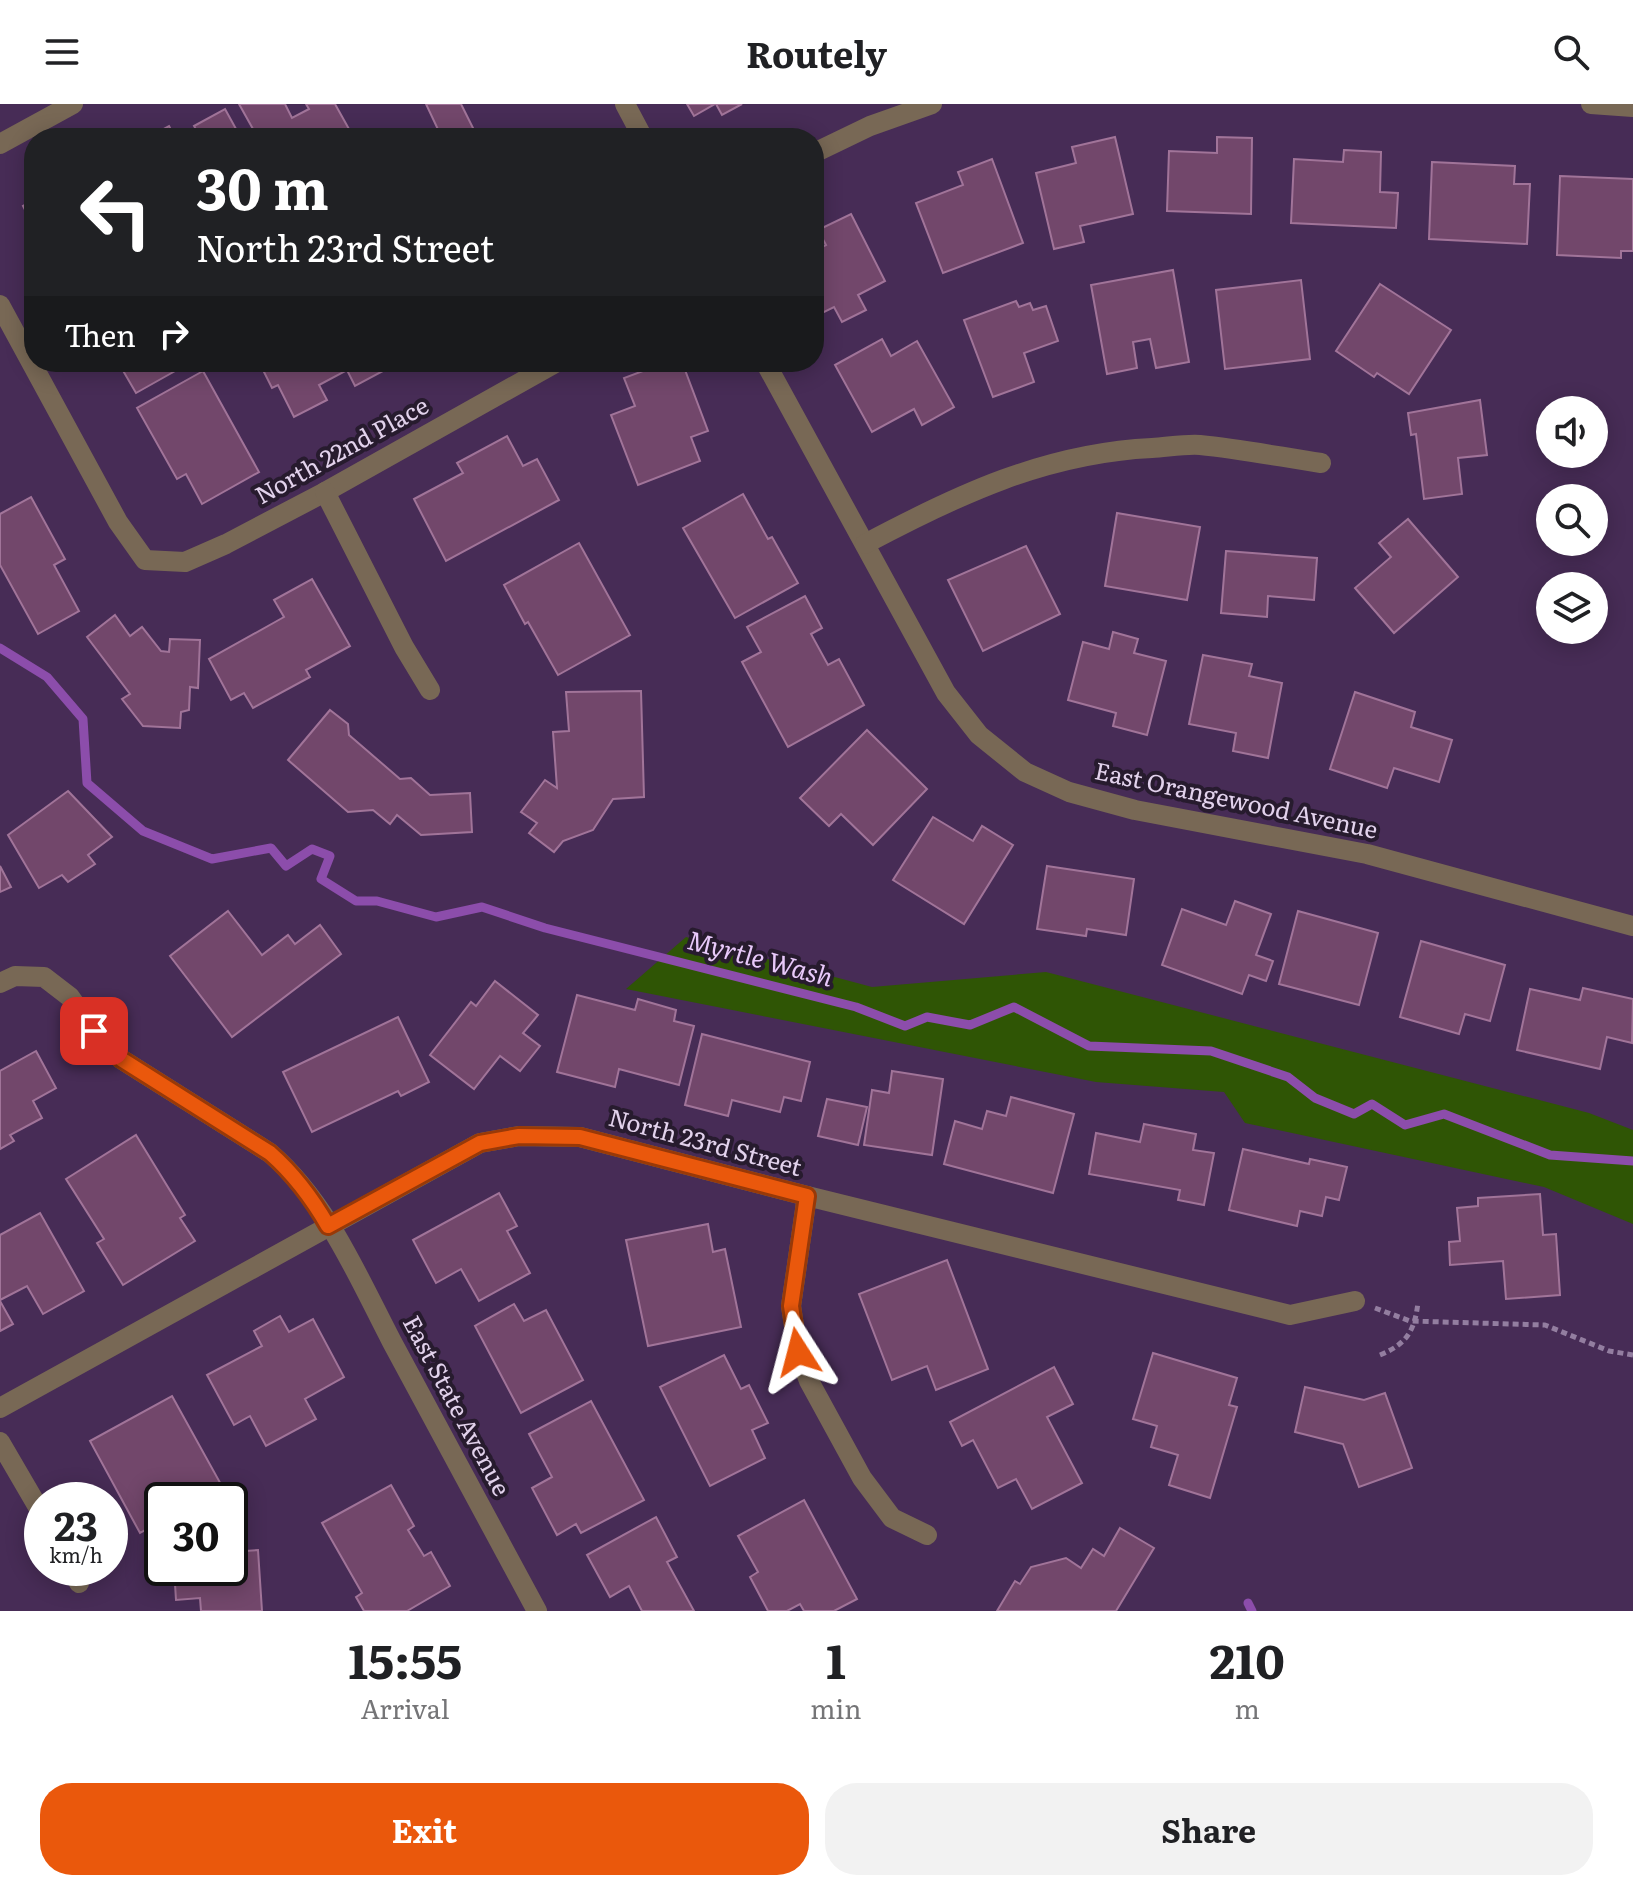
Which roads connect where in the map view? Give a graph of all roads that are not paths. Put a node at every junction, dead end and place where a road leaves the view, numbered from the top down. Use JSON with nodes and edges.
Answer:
{"nodes":[{"id":1,"x":73,"y":104,"type":"edge"},
{"id":2,"x":625,"y":104,"type":"edge"},
{"id":3,"x":932,"y":104,"type":"edge"},
{"id":4,"x":1591,"y":104,"type":"edge"},
{"id":5,"x":1633,"y":107,"type":"edge"},
{"id":6,"x":29,"y":128,"type":"edge"},
{"id":7,"x":638,"y":128,"type":"edge"},
{"id":8,"x":24,"y":131,"type":"edge"},
{"id":9,"x":0,"y":144,"type":"edge"},
{"id":10,"x":824,"y":148,"type":"edge"},
{"id":11,"x":0,"y":305,"type":"edge"},
{"id":12,"x":24,"y":349,"type":"edge"},
{"id":13,"x":36,"y":372,"type":"edge"},
{"id":14,"x":539,"y":372,"type":"edge"},
{"id":15,"x":770,"y":372,"type":"edge"},
{"id":16,"x":1321,"y":463,"type":"dead end"},
{"id":17,"x":325,"y":492,"type":"junction"},
{"id":18,"x":865,"y":544,"type":"junction"},
{"id":19,"x":430,"y":690,"type":"dead end"},
{"id":20,"x":1633,"y":926,"type":"edge"},
{"id":21,"x":0,"y":983,"type":"edge"},
{"id":22,"x":807,"y":1196,"type":"junction"},
{"id":23,"x":328,"y":1226,"type":"junction"},
{"id":24,"x":1355,"y":1301,"type":"road end"},
{"id":25,"x":0,"y":1408,"type":"edge"},
{"id":26,"x":0,"y":1442,"type":"edge"},
{"id":27,"x":24,"y":1483,"type":"edge"},
{"id":28,"x":927,"y":1535,"type":"dead end"},
{"id":29,"x":537,"y":1611,"type":"edge"}],
"edges":[{"from":1,"to":6,"type":"street"},
{"from":2,"to":7,"type":"street"},
{"from":3,"to":10,"type":"street"},
{"from":4,"to":5,"type":"street"},
{"from":8,"to":9,"type":"street"},
{"from":11,"to":12,"type":"street","name":"North 22nd Place"},
{"from":13,"to":17,"type":"street","name":"North 22nd Place"},
{"from":14,"to":17,"type":"street","name":"North 22nd Place"},
{"from":15,"to":18,"type":"street","name":"East Orangewood Avenue"},
{"from":16,"to":18,"type":"street"},
{"from":17,"to":19,"type":"street"},
{"from":18,"to":20,"type":"street","name":"East Orangewood Avenue"},
{"from":21,"to":23,"type":"street","name":"East State Avenue"},
{"from":22,"to":23,"type":"street","name":"North 23rd Street"},
{"from":22,"to":24,"type":"street","name":"North 23rd Street"},
{"from":22,"to":28,"type":"street"},
{"from":23,"to":25,"type":"street","name":"North 23rd Street"},
{"from":23,"to":29,"type":"street","name":"East State Avenue"},
{"from":26,"to":27,"type":"street"}]}
